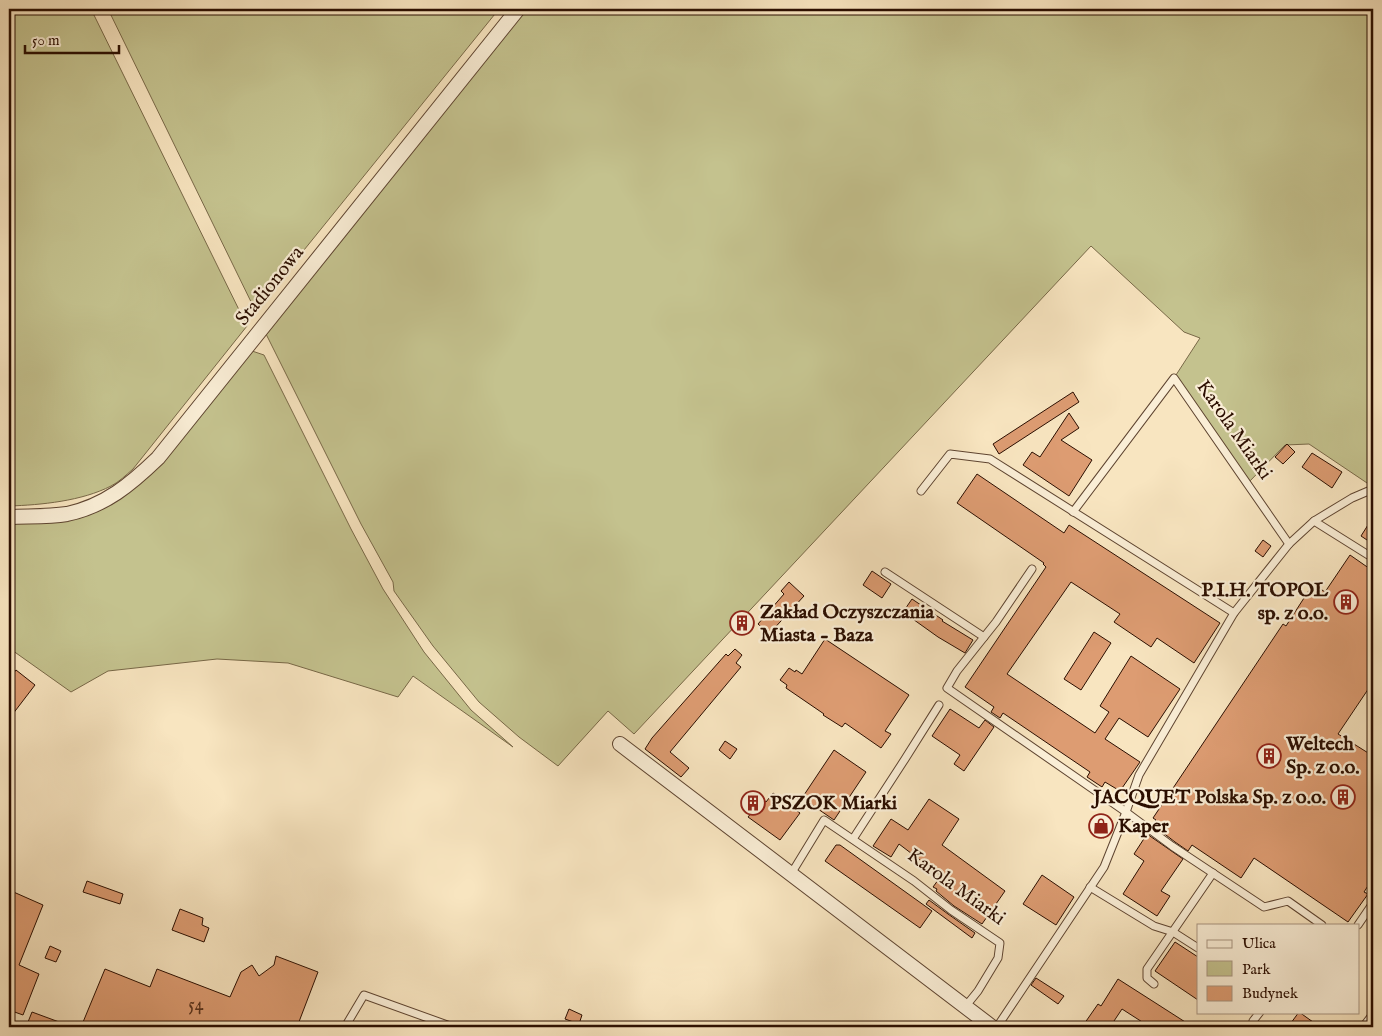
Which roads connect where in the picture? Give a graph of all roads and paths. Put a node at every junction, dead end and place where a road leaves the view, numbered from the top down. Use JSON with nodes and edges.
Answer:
{"nodes":[{"id":1,"x":518,"y":9,"type":"edge"},
{"id":2,"x":1373,"y":488,"type":"edge"},
{"id":3,"x":921,"y":491,"type":"dead end"},
{"id":4,"x":1073,"y":512,"type":"junction"},
{"id":5,"x":9,"y":516,"type":"edge"},
{"id":6,"x":1314,"y":520,"type":"junction"},
{"id":7,"x":1289,"y":544,"type":"junction"},
{"id":8,"x":1373,"y":558,"type":"edge"},
{"id":9,"x":1032,"y":569,"type":"dead end"},
{"id":10,"x":885,"y":572,"type":"dead end"},
{"id":11,"x":1234,"y":613,"type":"junction"},
{"id":12,"x":984,"y":637,"type":"junction"},
{"id":13,"x":939,"y":705,"type":"dead end"},
{"id":14,"x":620,"y":744,"type":"dead end"},
{"id":15,"x":1126,"y":812,"type":"junction"},
{"id":16,"x":853,"y":839,"type":"junction"},
{"id":17,"x":1213,"y":873,"type":"junction"},
{"id":18,"x":791,"y":874,"type":"junction"},
{"id":19,"x":1090,"y":887,"type":"junction"},
{"id":20,"x":1373,"y":903,"type":"edge"},
{"id":21,"x":1321,"y":924,"type":"edge"},
{"id":22,"x":1359,"y":924,"type":"edge"},
{"id":23,"x":1172,"y":932,"type":"junction"},
{"id":24,"x":1197,"y":947,"type":"edge"},
{"id":25,"x":1154,"y":984,"type":"dead end"},
{"id":26,"x":965,"y":1007,"type":"junction"},
{"id":27,"x":1258,"y":1014,"type":"edge"},
{"id":28,"x":1373,"y":1014,"type":"edge"},
{"id":29,"x":1253,"y":1021,"type":"dead end"},
{"id":30,"x":345,"y":1027,"type":"edge"},
{"id":31,"x":453,"y":1027,"type":"edge"},
{"id":32,"x":992,"y":1027,"type":"edge"},
{"id":33,"x":997,"y":1027,"type":"edge"},
{"id":34,"x":1363,"y":1027,"type":"edge"}],
"edges":[{"from":1,"to":5,"type":"street","name":"Stadionowa"},
{"from":2,"to":6,"type":"lane"},
{"from":3,"to":4,"type":"lane"},
{"from":4,"to":7,"type":"lane","name":"Karola Miarki"},
{"from":4,"to":11,"type":"lane"},
{"from":6,"to":7,"type":"lane"},
{"from":6,"to":8,"type":"lane"},
{"from":7,"to":11,"type":"lane"},
{"from":9,"to":12,"type":"lane"},
{"from":10,"to":12,"type":"lane"},
{"from":11,"to":15,"type":"lane"},
{"from":12,"to":15,"type":"lane"},
{"from":13,"to":16,"type":"lane"},
{"from":14,"to":18,"type":"street"},
{"from":15,"to":17,"type":"lane"},
{"from":15,"to":19,"type":"lane"},
{"from":16,"to":18,"type":"lane","name":"Karola Miarki"},
{"from":16,"to":26,"type":"lane","name":"Karola Miarki"},
{"from":17,"to":21,"type":"lane"},
{"from":17,"to":23,"type":"lane"},
{"from":18,"to":26,"type":"street"},
{"from":19,"to":23,"type":"lane"},
{"from":19,"to":33,"type":"lane"},
{"from":20,"to":22,"type":"lane"},
{"from":23,"to":24,"type":"lane"},
{"from":23,"to":25,"type":"lane"},
{"from":26,"to":32,"type":"street"},
{"from":27,"to":29,"type":"lane"},
{"from":28,"to":34,"type":"lane"},
{"from":30,"to":31,"type":"lane"}]}
